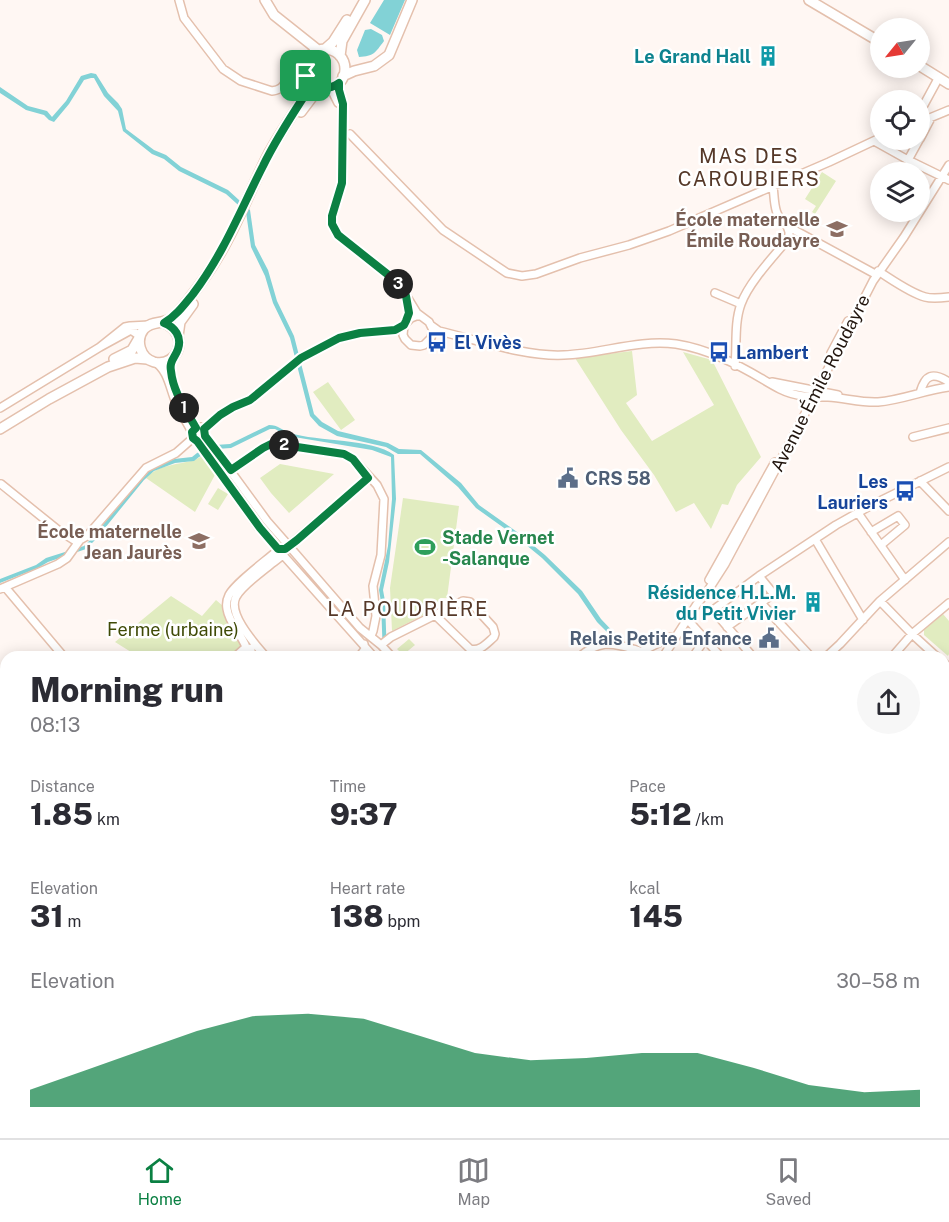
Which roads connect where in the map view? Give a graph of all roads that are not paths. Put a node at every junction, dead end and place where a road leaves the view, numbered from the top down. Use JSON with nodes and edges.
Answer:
{"nodes":[{"id":1,"x":180,"y":0,"type":"edge"},
{"id":2,"x":265,"y":0,"type":"edge"},
{"id":3,"x":359,"y":0,"type":"edge"},
{"id":4,"x":365,"y":0,"type":"edge"},
{"id":5,"x":412,"y":0,"type":"edge"},
{"id":6,"x":809,"y":0,"type":"edge"},
{"id":7,"x":399,"y":29,"type":"junction"},
{"id":8,"x":870,"y":36,"type":"edge"},
{"id":9,"x":317,"y":52,"type":"junction"},
{"id":10,"x":341,"y":59,"type":"junction"},
{"id":11,"x":303,"y":72,"type":"junction"},
{"id":12,"x":930,"y":72,"type":"edge"},
{"id":13,"x":939,"y":77,"type":"junction"},
{"id":14,"x":341,"y":80,"type":"junction"},
{"id":15,"x":949,"y":84,"type":"edge"},
{"id":16,"x":326,"y":89,"type":"junction"},
{"id":17,"x":930,"y":94,"type":"edge"},
{"id":18,"x":949,"y":110,"type":"edge"},
{"id":19,"x":343,"y":112,"type":"junction"},
{"id":20,"x":931,"y":118,"type":"edge"},
{"id":21,"x":350,"y":134,"type":"dead end"},
{"id":22,"x":870,"y":142,"type":"edge"},
{"id":23,"x":894,"y":150,"type":"edge"},
{"id":24,"x":914,"y":150,"type":"edge"},
{"id":25,"x":949,"y":156,"type":"edge"},
{"id":26,"x":909,"y":160,"type":"junction"},
{"id":27,"x":949,"y":165,"type":"edge"},
{"id":28,"x":944,"y":177,"type":"edge"},
{"id":29,"x":773,"y":186,"type":"junction"},
{"id":30,"x":930,"y":194,"type":"edge"},
{"id":31,"x":251,"y":198,"type":"junction"},
{"id":32,"x":909,"y":222,"type":"edge"},
{"id":33,"x":787,"y":226,"type":"junction"},
{"id":34,"x":232,"y":239,"type":"junction"},
{"id":35,"x":876,"y":272,"type":"junction"},
{"id":36,"x":715,"y":293,"type":"dead end"},
{"id":37,"x":406,"y":296,"type":"junction"},
{"id":38,"x":949,"y":297,"type":"edge"},
{"id":39,"x":741,"y":304,"type":"junction"},
{"id":40,"x":421,"y":316,"type":"junction"},
{"id":41,"x":164,"y":323,"type":"junction"},
{"id":42,"x":405,"y":323,"type":"junction"},
{"id":43,"x":149,"y":325,"type":"junction"},
{"id":44,"x":432,"y":326,"type":"junction"},
{"id":45,"x":395,"y":330,"type":"junction"},
{"id":46,"x":447,"y":333,"type":"junction"},
{"id":47,"x":403,"y":335,"type":"junction"},
{"id":48,"x":178,"y":336,"type":"junction"},
{"id":49,"x":140,"y":337,"type":"junction"},
{"id":50,"x":431,"y":338,"type":"junction"},
{"id":51,"x":100,"y":347,"type":"junction"},
{"id":52,"x":173,"y":357,"type":"junction"},
{"id":53,"x":152,"y":361,"type":"junction"},
{"id":54,"x":735,"y":366,"type":"junction"},
{"id":55,"x":949,"y":384,"type":"edge"},
{"id":56,"x":920,"y":393,"type":"junction"},
{"id":57,"x":813,"y":394,"type":"junction"},
{"id":58,"x":0,"y":408,"type":"edge"},
{"id":59,"x":0,"y":422,"type":"edge"},
{"id":60,"x":949,"y":428,"type":"edge"},
{"id":61,"x":0,"y":429,"type":"edge"},
{"id":62,"x":199,"y":436,"type":"junction"},
{"id":63,"x":913,"y":437,"type":"dead end"},
{"id":64,"x":949,"y":467,"type":"edge"},
{"id":65,"x":231,"y":470,"type":"junction"},
{"id":66,"x":368,"y":478,"type":"junction"},
{"id":67,"x":920,"y":481,"type":"junction"},
{"id":68,"x":2,"y":484,"type":"dead end"},
{"id":69,"x":949,"y":512,"type":"edge"},
{"id":70,"x":858,"y":513,"type":"junction"},
{"id":71,"x":872,"y":532,"type":"junction"},
{"id":72,"x":814,"y":539,"type":"junction"},
{"id":73,"x":949,"y":542,"type":"edge"},
{"id":74,"x":78,"y":543,"type":"junction"},
{"id":75,"x":881,"y":545,"type":"junction"},
{"id":76,"x":284,"y":550,"type":"junction"},
{"id":77,"x":759,"y":576,"type":"junction"},
{"id":78,"x":904,"y":580,"type":"junction"},
{"id":79,"x":3,"y":588,"type":"edge"},
{"id":80,"x":880,"y":601,"type":"junction"},
{"id":81,"x":761,"y":603,"type":"junction"},
{"id":82,"x":949,"y":603,"type":"edge"},
{"id":83,"x":697,"y":604,"type":"junction"},
{"id":84,"x":713,"y":610,"type":"junction"},
{"id":85,"x":435,"y":615,"type":"junction"},
{"id":86,"x":687,"y":619,"type":"junction"},
{"id":87,"x":863,"y":620,"type":"junction"},
{"id":88,"x":681,"y":627,"type":"junction"},
{"id":89,"x":727,"y":627,"type":"junction"},
{"id":90,"x":912,"y":634,"type":"junction"},
{"id":91,"x":391,"y":637,"type":"junction"},
{"id":92,"x":671,"y":637,"type":"junction"},
{"id":93,"x":374,"y":639,"type":"junction"},
{"id":94,"x":705,"y":639,"type":"junction"},
{"id":95,"x":364,"y":646,"type":"junction"},
{"id":96,"x":249,"y":649,"type":"edge"},
{"id":97,"x":59,"y":651,"type":"edge"},
{"id":98,"x":363,"y":651,"type":"edge"},
{"id":99,"x":368,"y":651,"type":"edge"},
{"id":100,"x":375,"y":651,"type":"edge"},
{"id":101,"x":386,"y":651,"type":"edge"},
{"id":102,"x":592,"y":651,"type":"edge"},
{"id":103,"x":644,"y":651,"type":"edge"},
{"id":104,"x":649,"y":651,"type":"edge"},
{"id":105,"x":664,"y":651,"type":"edge"},
{"id":106,"x":664,"y":651,"type":"edge"},
{"id":107,"x":697,"y":651,"type":"edge"},
{"id":108,"x":716,"y":651,"type":"edge"},
{"id":109,"x":748,"y":651,"type":"edge"},
{"id":110,"x":805,"y":651,"type":"edge"},
{"id":111,"x":832,"y":651,"type":"edge"},
{"id":112,"x":897,"y":651,"type":"edge"},
{"id":113,"x":930,"y":651,"type":"edge"}],
"edges":[{"from":1,"to":11,"type":"street"},
{"from":2,"to":9,"type":"main road"},
{"from":3,"to":9,"type":"main road"},
{"from":4,"to":10,"type":"main road"},
{"from":5,"to":7,"type":"main road"},
{"from":6,"to":8,"type":"main road"},
{"from":7,"to":10,"type":"main road"},
{"from":7,"to":14,"type":"main road"},
{"from":9,"to":10,"type":"main road"},
{"from":9,"to":11,"type":"main road"},
{"from":10,"to":14,"type":"main road"},
{"from":11,"to":16,"type":"main road"},
{"from":11,"to":31,"type":"main road"},
{"from":12,"to":13,"type":"main road"},
{"from":13,"to":15,"type":"main road"},
{"from":13,"to":17,"type":"street"},
{"from":14,"to":16,"type":"main road"},
{"from":14,"to":19,"type":"street"},
{"from":16,"to":19,"type":"street"},
{"from":16,"to":31,"type":"main road"},
{"from":18,"to":20,"type":"street"},
{"from":19,"to":37,"type":"street"},
{"from":21,"to":29,"type":"street"},
{"from":22,"to":29,"type":"street"},
{"from":23,"to":26,"type":"street"},
{"from":24,"to":26,"type":"street"},
{"from":25,"to":28,"type":"street","name":"Avenue Émile Roudayre"},
{"from":26,"to":28,"type":"street"},
{"from":27,"to":28,"type":"street","name":"Avenue Émile Roudayre"},
{"from":28,"to":30,"type":"street","name":"Avenue Émile Roudayre"},
{"from":28,"to":35,"type":"street","name":"Avenue Émile Roudayre"},
{"from":29,"to":33,"type":"street"},
{"from":31,"to":34,"type":"main road"},
{"from":32,"to":35,"type":"street","name":"Avenue Émile Roudayre"},
{"from":33,"to":35,"type":"street"},
{"from":33,"to":39,"type":"street"},
{"from":34,"to":41,"type":"main road"},
{"from":34,"to":48,"type":"main road"},
{"from":35,"to":38,"type":"street"},
{"from":35,"to":57,"type":"street","name":"Avenue Émile Roudayre"},
{"from":36,"to":39,"type":"street"},
{"from":37,"to":40,"type":"street"},
{"from":37,"to":42,"type":"street"},
{"from":39,"to":54,"type":"street"},
{"from":40,"to":42,"type":"street"},
{"from":40,"to":44,"type":"street"},
{"from":41,"to":43,"type":"main road"},
{"from":41,"to":48,"type":"main road"},
{"from":42,"to":45,"type":"street"},
{"from":42,"to":47,"type":"street"},
{"from":43,"to":49,"type":"main road"},
{"from":43,"to":51,"type":"street"},
{"from":44,"to":46,"type":"street"},
{"from":44,"to":50,"type":"street"},
{"from":45,"to":47,"type":"street"},
{"from":45,"to":62,"type":"street"},
{"from":46,"to":50,"type":"street"},
{"from":46,"to":54,"type":"street"},
{"from":47,"to":50,"type":"street"},
{"from":48,"to":52,"type":"main road"},
{"from":49,"to":51,"type":"street"},
{"from":49,"to":53,"type":"main road"},
{"from":49,"to":59,"type":"main road"},
{"from":51,"to":58,"type":"street"},
{"from":52,"to":53,"type":"main road"},
{"from":52,"to":62,"type":"street"},
{"from":53,"to":61,"type":"main road"},
{"from":53,"to":62,"type":"street"},
{"from":54,"to":57,"type":"street"},
{"from":55,"to":56,"type":"street"},
{"from":55,"to":56,"type":"street"},
{"from":56,"to":57,"type":"street"},
{"from":57,"to":83,"type":"street","name":"Avenue Émile Roudayre"},
{"from":60,"to":63,"type":"street"},
{"from":62,"to":65,"type":"street"},
{"from":62,"to":74,"type":"street"},
{"from":62,"to":76,"type":"street"},
{"from":64,"to":67,"type":"street"},
{"from":65,"to":66,"type":"street"},
{"from":65,"to":76,"type":"street"},
{"from":66,"to":76,"type":"street"},
{"from":66,"to":93,"type":"street"},
{"from":67,"to":69,"type":"street"},
{"from":67,"to":70,"type":"street"},
{"from":68,"to":74,"type":"street"},
{"from":70,"to":71,"type":"street"},
{"from":70,"to":72,"type":"street"},
{"from":71,"to":75,"type":"street"},
{"from":71,"to":75,"type":"street"},
{"from":72,"to":77,"type":"street"},
{"from":72,"to":87,"type":"street"},
{"from":73,"to":78,"type":"street"},
{"from":74,"to":79,"type":"street"},
{"from":75,"to":78,"type":"street"},
{"from":76,"to":93,"type":"street"},
{"from":76,"to":95,"type":"street"},
{"from":76,"to":96,"type":"street"},
{"from":77,"to":81,"type":"street"},
{"from":77,"to":84,"type":"street"},
{"from":78,"to":80,"type":"street"},
{"from":79,"to":97,"type":"street"},
{"from":80,"to":87,"type":"street"},
{"from":80,"to":90,"type":"street"},
{"from":81,"to":89,"type":"street"},
{"from":81,"to":110,"type":"street"},
{"from":82,"to":90,"type":"street"},
{"from":83,"to":84,"type":"street"},
{"from":83,"to":86,"type":"street","name":"Avenue Émile Roudayre"},
{"from":84,"to":89,"type":"street"},
{"from":85,"to":85,"type":"street"},
{"from":85,"to":91,"type":"street"},
{"from":86,"to":88,"type":"street","name":"Avenue Émile Roudayre"},
{"from":86,"to":94,"type":"street"},
{"from":87,"to":111,"type":"street"},
{"from":88,"to":92,"type":"street"},
{"from":88,"to":105,"type":"street"},
{"from":89,"to":109,"type":"street"},
{"from":90,"to":112,"type":"street"},
{"from":90,"to":113,"type":"street"},
{"from":91,"to":93,"type":"street"},
{"from":91,"to":93,"type":"street"},
{"from":92,"to":104,"type":"street"},
{"from":92,"to":106,"type":"street"},
{"from":93,"to":95,"type":"street"},
{"from":93,"to":100,"type":"street"},
{"from":93,"to":101,"type":"street"},
{"from":94,"to":107,"type":"street"},
{"from":94,"to":108,"type":"street"},
{"from":95,"to":98,"type":"street"},
{"from":95,"to":99,"type":"street"},
{"from":102,"to":103,"type":"street"}]}
